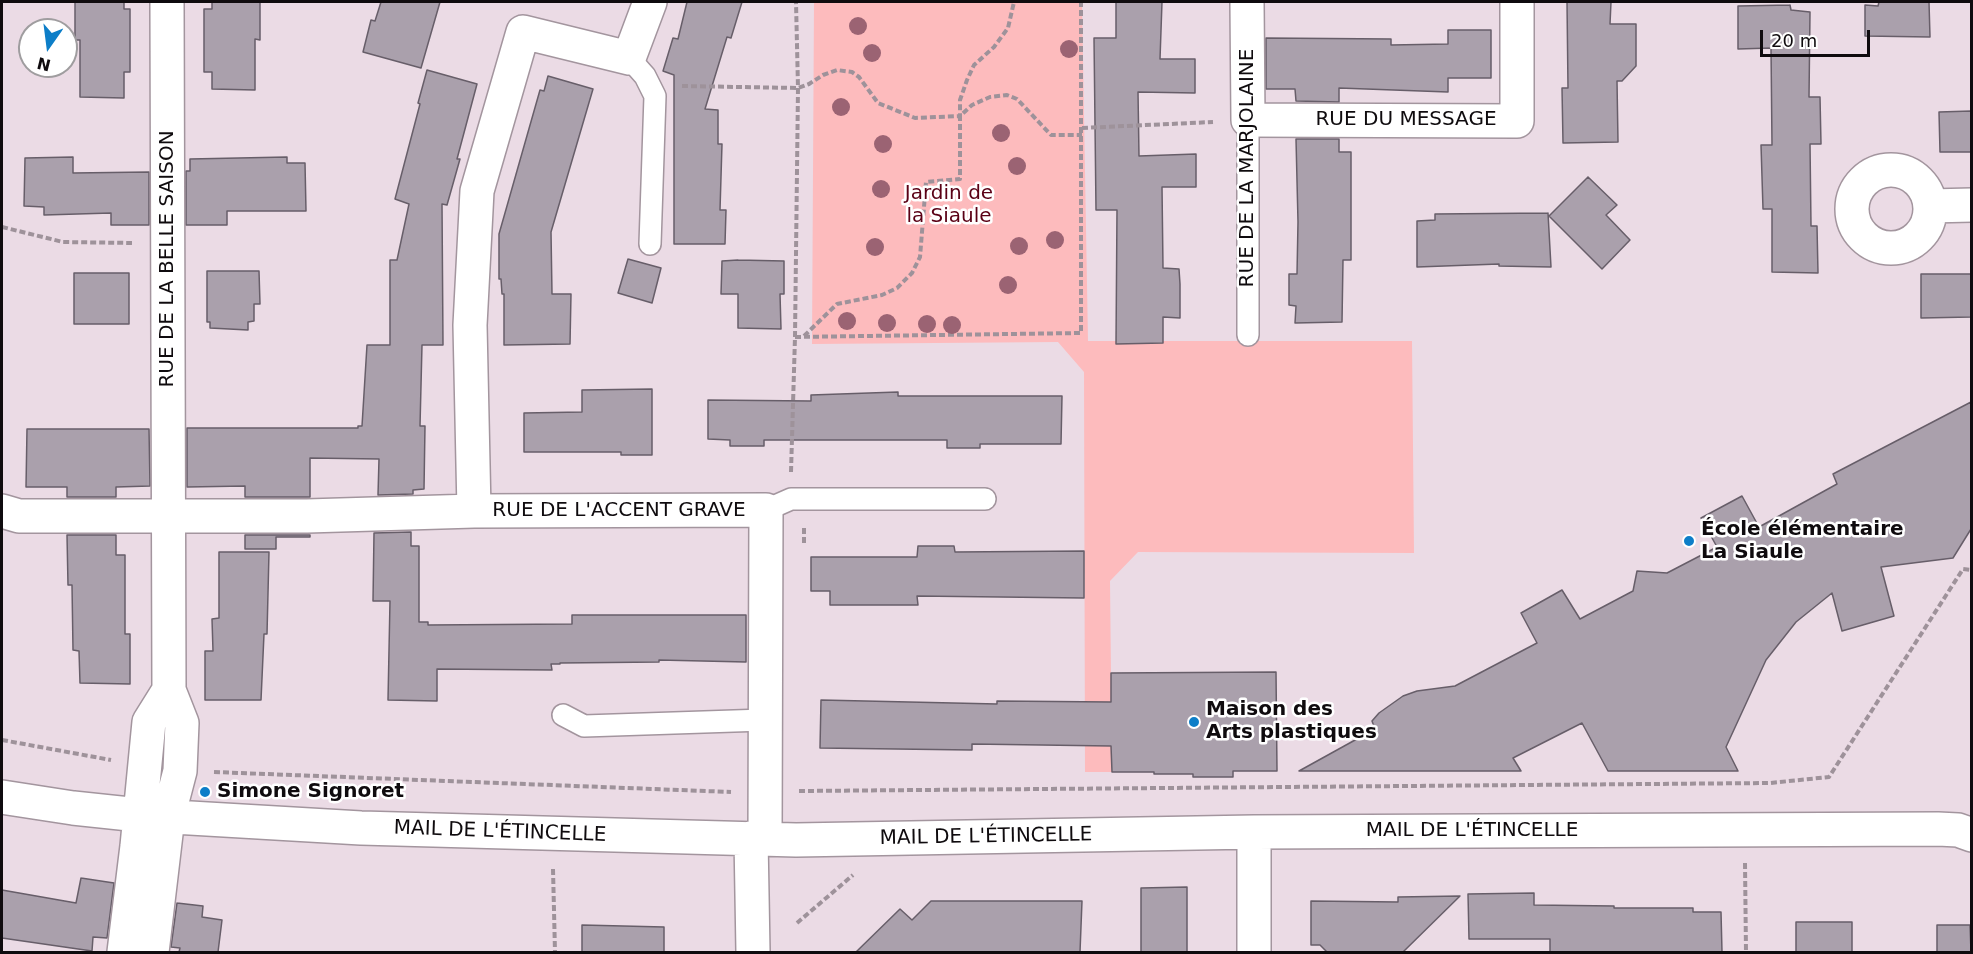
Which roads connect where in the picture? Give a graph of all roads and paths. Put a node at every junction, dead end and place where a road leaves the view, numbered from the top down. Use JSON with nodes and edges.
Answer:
{"nodes":[{"id":1,"x":167,"y":2,"type":"edge"},
{"id":2,"x":650,"y":2,"type":"edge"},
{"id":3,"x":796,"y":2,"type":"edge"},
{"id":4,"x":1014,"y":2,"type":"edge"},
{"id":5,"x":1082,"y":2,"type":"edge"},
{"id":6,"x":1247,"y":2,"type":"edge"},
{"id":7,"x":1517,"y":2,"type":"edge"},
{"id":8,"x":628,"y":58,"type":"junction"},
{"id":9,"x":672,"y":86,"type":"dead end"},
{"id":10,"x":798,"y":87,"type":"junction"},
{"id":11,"x":960,"y":116,"type":"junction"},
{"id":12,"x":1248,"y":120,"type":"junction"},
{"id":13,"x":1082,"y":128,"type":"junction"},
{"id":14,"x":1082,"y":135,"type":"junction"},
{"id":15,"x":1971,"y":205,"type":"edge"},
{"id":16,"x":1930,"y":206,"type":"dead end"},
{"id":17,"x":2,"y":227,"type":"edge"},
{"id":18,"x":169,"y":243,"type":"junction"},
{"id":19,"x":651,"y":244,"type":"dead end"},
{"id":20,"x":1248,"y":335,"type":"dead end"},
{"id":21,"x":795,"y":337,"type":"junction"},
{"id":22,"x":804,"y":337,"type":"junction"},
{"id":23,"x":791,"y":474,"type":"dead end"},
{"id":24,"x":985,"y":499,"type":"dead end"},
{"id":25,"x":766,"y":510,"type":"junction"},
{"id":26,"x":2,"y":511,"type":"edge"},
{"id":27,"x":474,"y":511,"type":"junction"},
{"id":28,"x":168,"y":516,"type":"junction"},
{"id":29,"x":1971,"y":570,"type":"edge"},
{"id":30,"x":169,"y":690,"type":"junction"},
{"id":31,"x":563,"y":716,"type":"dead end"},
{"id":32,"x":764,"y":720,"type":"junction"},
{"id":33,"x":2,"y":740,"type":"edge"},
{"id":34,"x":144,"y":766,"type":"junction"},
{"id":35,"x":180,"y":771,"type":"junction"},
{"id":36,"x":765,"y":794,"type":"junction"},
{"id":37,"x":2,"y":797,"type":"edge"},
{"id":38,"x":154,"y":816,"type":"junction"},
{"id":39,"x":1254,"y":832,"type":"junction"},
{"id":40,"x":1971,"y":835,"type":"edge"},
{"id":41,"x":758,"y":839,"type":"junction"},
{"id":42,"x":1744,"y":856,"type":"dead end"},
{"id":43,"x":553,"y":865,"type":"dead end"},
{"id":44,"x":854,"y":873,"type":"dead end"},
{"id":45,"x":797,"y":923,"type":"dead end"},
{"id":46,"x":124,"y":952,"type":"edge"},
{"id":47,"x":152,"y":952,"type":"edge"},
{"id":48,"x":555,"y":952,"type":"edge"},
{"id":49,"x":753,"y":952,"type":"edge"},
{"id":50,"x":1254,"y":952,"type":"edge"},
{"id":51,"x":1746,"y":952,"type":"edge"}],
"edges":[{"from":1,"to":18,"type":"street","name":"RUE DE LA BELLE SAISON"},
{"from":2,"to":8,"type":"street"},
{"from":3,"to":10,"type":"path"},
{"from":4,"to":11,"type":"path"},
{"from":5,"to":13,"type":"path"},
{"from":6,"to":12,"type":"street","name":"RUE DE LA MARJOLAINE"},
{"from":7,"to":12,"type":"street","name":"RUE DU MESSAGE"},
{"from":8,"to":19,"type":"lane"},
{"from":8,"to":27,"type":"street","name":"RUE DE L'ACCENT GRAVE"},
{"from":9,"to":10,"type":"path"},
{"from":10,"to":11,"type":"path"},
{"from":10,"to":21,"type":"path"},
{"from":11,"to":14,"type":"path"},
{"from":11,"to":22,"type":"path"},
{"from":12,"to":13,"type":"path"},
{"from":12,"to":20,"type":"lane","name":"RUE DE LA MARJOLAINE"},
{"from":13,"to":14,"type":"path"},
{"from":14,"to":22,"type":"path"},
{"from":15,"to":16,"type":"street"},
{"from":17,"to":18,"type":"path"},
{"from":18,"to":28,"type":"street","name":"RUE DE LA BELLE SAISON"},
{"from":21,"to":22,"type":"path"},
{"from":21,"to":23,"type":"path"},
{"from":24,"to":25,"type":"lane"},
{"from":25,"to":27,"type":"street","name":"RUE DE L'ACCENT GRAVE"},
{"from":25,"to":32,"type":"street","name":"RUE DE L'ACCENT GRAVE"},
{"from":26,"to":28,"type":"street"},
{"from":27,"to":28,"type":"street"},
{"from":28,"to":30,"type":"street","name":"RUE DE LA BELLE SAISON"},
{"from":29,"to":36,"type":"path"},
{"from":30,"to":34,"type":"street"},
{"from":30,"to":35,"type":"street","name":"RUE DE LA BELLE SAISON"},
{"from":31,"to":32,"type":"lane"},
{"from":32,"to":36,"type":"street","name":"RUE DE L'ACCENT GRAVE"},
{"from":33,"to":34,"type":"path"},
{"from":34,"to":38,"type":"street"},
{"from":35,"to":36,"type":"path"},
{"from":35,"to":38,"type":"street","name":"RUE DE LA BELLE SAISON"},
{"from":36,"to":41,"type":"street","name":"RUE DE L'ACCENT GRAVE"},
{"from":37,"to":38,"type":"street","name":"MAIL DE L'ÉTINCELLE"},
{"from":38,"to":41,"type":"street","name":"MAIL DE L'ÉTINCELLE"},
{"from":38,"to":46,"type":"street"},
{"from":38,"to":47,"type":"street"},
{"from":39,"to":40,"type":"street","name":"MAIL DE L'ÉTINCELLE"},
{"from":39,"to":41,"type":"street","name":"MAIL DE L'ÉTINCELLE"},
{"from":39,"to":50,"type":"street"},
{"from":41,"to":49,"type":"street","name":"RUE DE L'ACCENT GRAVE"},
{"from":42,"to":51,"type":"path"},
{"from":43,"to":48,"type":"path"},
{"from":44,"to":45,"type":"path"}]}
